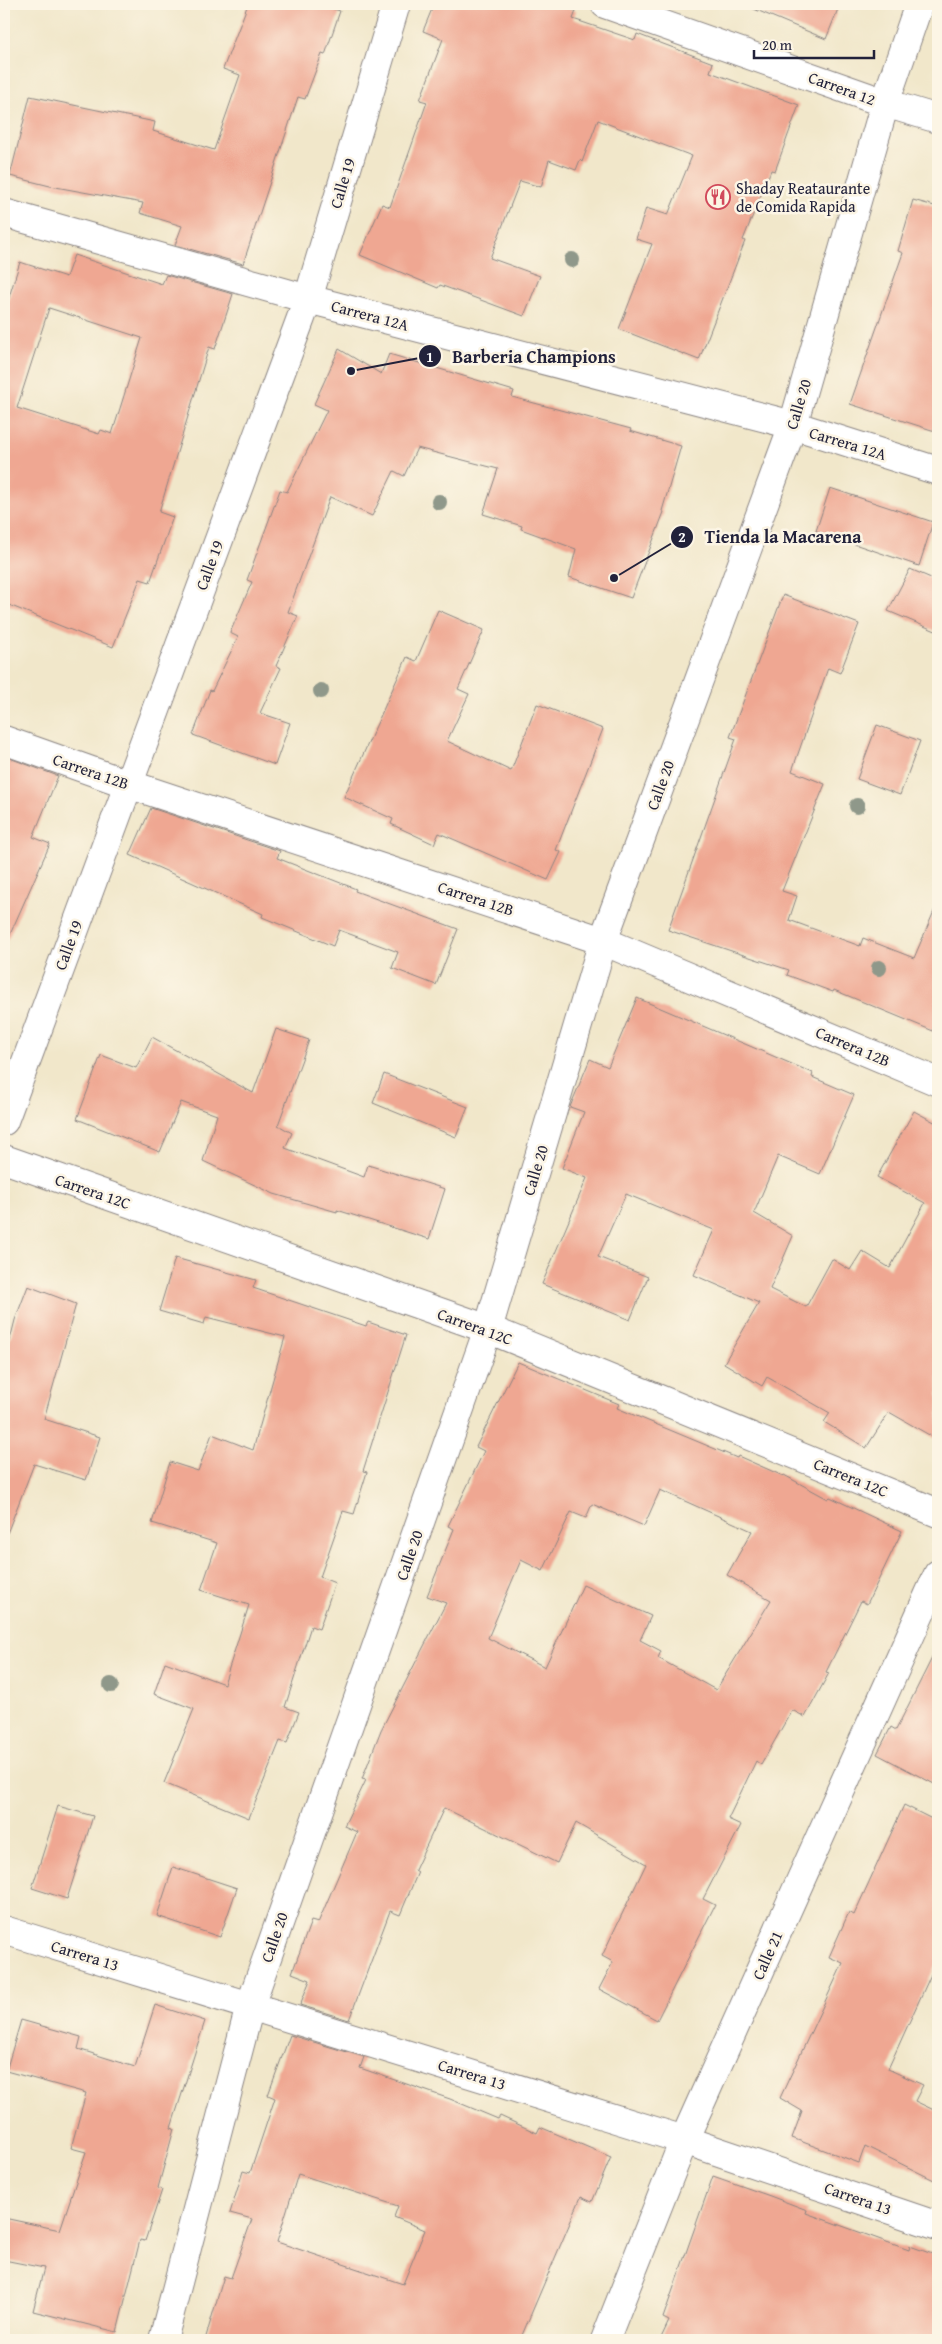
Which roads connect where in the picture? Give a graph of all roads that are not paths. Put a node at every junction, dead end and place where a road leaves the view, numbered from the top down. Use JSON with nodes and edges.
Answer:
{"nodes":[{"id":1,"x":396,"y":4,"type":"edge"},
{"id":2,"x":605,"y":4,"type":"edge"},
{"id":3,"x":919,"y":4,"type":"edge"},
{"id":4,"x":885,"y":103,"type":"junction"},
{"id":5,"x":938,"y":119,"type":"edge"},
{"id":6,"x":4,"y":213,"type":"edge"},
{"id":7,"x":308,"y":299,"type":"junction"},
{"id":8,"x":792,"y":425,"type":"junction"},
{"id":9,"x":938,"y":471,"type":"edge"},
{"id":10,"x":4,"y":740,"type":"edge"},
{"id":11,"x":128,"y":784,"type":"junction"},
{"id":12,"x":603,"y":940,"type":"junction"},
{"id":13,"x":938,"y":1082,"type":"edge"},
{"id":14,"x":4,"y":1121,"type":"edge"},
{"id":15,"x":4,"y":1159,"type":"edge"},
{"id":16,"x":488,"y":1329,"type":"junction"},
{"id":17,"x":938,"y":1513,"type":"edge"},
{"id":18,"x":938,"y":1574,"type":"edge"},
{"id":19,"x":4,"y":1930,"type":"edge"},
{"id":20,"x":250,"y":2006,"type":"junction"},
{"id":21,"x":684,"y":2140,"type":"junction"},
{"id":22,"x":938,"y":2226,"type":"edge"},
{"id":23,"x":163,"y":2340,"type":"edge"},
{"id":24,"x":605,"y":2340,"type":"edge"}],
"edges":[{"from":1,"to":7,"type":"street","name":"Calle 19"},
{"from":2,"to":4,"type":"street","name":"Carrera 12"},
{"from":3,"to":4,"type":"street","name":"Calle 20"},
{"from":4,"to":5,"type":"street","name":"Carrera 12"},
{"from":4,"to":8,"type":"street","name":"Calle 20"},
{"from":6,"to":7,"type":"street","name":"Carrera 12A"},
{"from":7,"to":8,"type":"street","name":"Carrera 12A"},
{"from":7,"to":11,"type":"street","name":"Calle 19"},
{"from":8,"to":9,"type":"street","name":"Carrera 12A"},
{"from":8,"to":12,"type":"street","name":"Calle 20"},
{"from":10,"to":11,"type":"street","name":"Carrera 12B"},
{"from":11,"to":12,"type":"street","name":"Carrera 12B"},
{"from":11,"to":14,"type":"street","name":"Calle 19"},
{"from":12,"to":13,"type":"street","name":"Carrera 12B"},
{"from":12,"to":16,"type":"street","name":"Calle 20"},
{"from":15,"to":16,"type":"street","name":"Carrera 12C"},
{"from":16,"to":17,"type":"street","name":"Carrera 12C"},
{"from":16,"to":20,"type":"street","name":"Calle 20"},
{"from":18,"to":21,"type":"street","name":"Calle 21"},
{"from":19,"to":20,"type":"street","name":"Carrera 13"},
{"from":20,"to":21,"type":"street","name":"Carrera 13"},
{"from":20,"to":23,"type":"street","name":"Calle 20"},
{"from":21,"to":22,"type":"street","name":"Carrera 13"},
{"from":21,"to":24,"type":"street","name":"Calle 21"}]}
